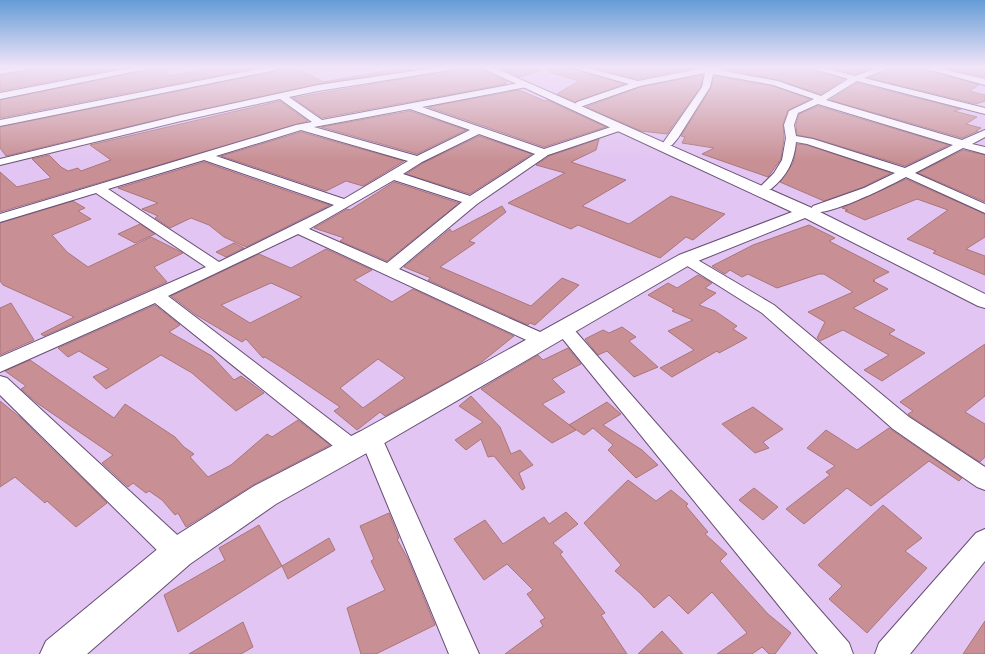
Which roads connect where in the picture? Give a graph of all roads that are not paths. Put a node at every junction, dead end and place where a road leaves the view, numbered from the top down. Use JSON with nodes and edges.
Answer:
{"nodes":[{"id":1,"x":8,"y":99,"type":"edge"},
{"id":2,"x":117,"y":99,"type":"edge"},
{"id":3,"x":270,"y":99,"type":"edge"},
{"id":4,"x":285,"y":99,"type":"edge"},
{"id":5,"x":455,"y":99,"type":"edge"},
{"id":6,"x":554,"y":99,"type":"edge"},
{"id":7,"x":568,"y":99,"type":"edge"},
{"id":8,"x":596,"y":99,"type":"edge"},
{"id":9,"x":698,"y":99,"type":"edge"},
{"id":10,"x":816,"y":99,"type":"edge"},
{"id":11,"x":936,"y":99,"type":"edge"},
{"id":12,"x":820,"y":100,"type":"junction"},
{"id":13,"x":580,"y":104,"type":"junction"},
{"id":14,"x":412,"y":107,"type":"junction"},
{"id":15,"x":985,"y":111,"type":"edge"},
{"id":16,"x":32,"y":116,"type":"junction"},
{"id":17,"x":0,"y":122,"type":"edge"},
{"id":18,"x":320,"y":123,"type":"junction"},
{"id":19,"x":300,"y":127,"type":"junction"},
{"id":20,"x":618,"y":128,"type":"junction"},
{"id":21,"x":479,"y":130,"type":"junction"},
{"id":22,"x":985,"y":133,"type":"edge"},
{"id":23,"x":791,"y":138,"type":"junction"},
{"id":24,"x":668,"y":143,"type":"junction"},
{"id":25,"x":964,"y":144,"type":"junction"},
{"id":26,"x":985,"y":151,"type":"edge"},
{"id":27,"x":544,"y":153,"type":"junction"},
{"id":28,"x":204,"y":156,"type":"junction"},
{"id":29,"x":418,"y":160,"type":"junction"},
{"id":30,"x":700,"y":161,"type":"junction"},
{"id":31,"x":0,"y":162,"type":"edge"},
{"id":32,"x":904,"y":172,"type":"junction"},
{"id":33,"x":392,"y":175,"type":"junction"},
{"id":34,"x":766,"y":186,"type":"junction"},
{"id":35,"x":99,"y":189,"type":"junction"},
{"id":36,"x":472,"y":202,"type":"junction"},
{"id":37,"x":345,"y":204,"type":"junction"},
{"id":38,"x":985,"y":209,"type":"edge"},
{"id":39,"x":812,"y":211,"type":"junction"},
{"id":40,"x":0,"y":218,"type":"edge"},
{"id":41,"x":298,"y":229,"type":"junction"},
{"id":42,"x":686,"y":259,"type":"junction"},
{"id":43,"x":218,"y":268,"type":"junction"},
{"id":44,"x":388,"y":270,"type":"junction"},
{"id":45,"x":985,"y":288,"type":"edge"},
{"id":46,"x":157,"y":296,"type":"junction"},
{"id":47,"x":985,"y":302,"type":"edge"},
{"id":48,"x":553,"y":335,"type":"junction"},
{"id":49,"x":0,"y":365,"type":"edge"},
{"id":50,"x":0,"y":383,"type":"edge"},
{"id":51,"x":361,"y":443,"type":"junction"},
{"id":52,"x":985,"y":480,"type":"edge"},
{"id":53,"x":985,"y":541,"type":"edge"},
{"id":54,"x":178,"y":553,"type":"junction"},
{"id":55,"x":59,"y":654,"type":"edge"},
{"id":56,"x":464,"y":654,"type":"edge"},
{"id":57,"x":838,"y":654,"type":"edge"},
{"id":58,"x":890,"y":654,"type":"edge"}],
"edges":[{"from":1,"to":16,"type":"street"},
{"from":2,"to":16,"type":"street"},
{"from":3,"to":31,"type":"street"},
{"from":4,"to":18,"type":"street"},
{"from":5,"to":14,"type":"street"},
{"from":6,"to":20,"type":"main road"},
{"from":7,"to":13,"type":"main road"},
{"from":8,"to":13,"type":"street"},
{"from":9,"to":24,"type":"street"},
{"from":10,"to":12,"type":"street"},
{"from":11,"to":15,"type":"street"},
{"from":12,"to":23,"type":"street"},
{"from":12,"to":25,"type":"street"},
{"from":13,"to":24,"type":"main road"},
{"from":14,"to":18,"type":"street"},
{"from":14,"to":21,"type":"street"},
{"from":16,"to":17,"type":"street"},
{"from":18,"to":19,"type":"street"},
{"from":19,"to":28,"type":"street"},
{"from":19,"to":29,"type":"street"},
{"from":20,"to":27,"type":"street"},
{"from":20,"to":30,"type":"main road"},
{"from":21,"to":27,"type":"street"},
{"from":21,"to":29,"type":"street"},
{"from":22,"to":25,"type":"street"},
{"from":23,"to":32,"type":"street"},
{"from":23,"to":34,"type":"street"},
{"from":24,"to":30,"type":"main road"},
{"from":25,"to":26,"type":"street"},
{"from":25,"to":32,"type":"street"},
{"from":27,"to":36,"type":"street"},
{"from":28,"to":35,"type":"street"},
{"from":28,"to":37,"type":"street"},
{"from":29,"to":33,"type":"street"},
{"from":30,"to":34,"type":"main road"},
{"from":30,"to":39,"type":"main road"},
{"from":32,"to":38,"type":"street"},
{"from":32,"to":39,"type":"street"},
{"from":33,"to":36,"type":"street"},
{"from":33,"to":37,"type":"street"},
{"from":34,"to":39,"type":"main road"},
{"from":35,"to":40,"type":"street"},
{"from":35,"to":43,"type":"street"},
{"from":36,"to":44,"type":"street"},
{"from":37,"to":41,"type":"street"},
{"from":39,"to":42,"type":"main road"},
{"from":39,"to":45,"type":"main road"},
{"from":39,"to":47,"type":"main road"},
{"from":41,"to":43,"type":"street"},
{"from":41,"to":44,"type":"street"},
{"from":42,"to":48,"type":"main road"},
{"from":42,"to":52,"type":"street"},
{"from":43,"to":46,"type":"street"},
{"from":44,"to":48,"type":"street"},
{"from":46,"to":49,"type":"street"},
{"from":46,"to":51,"type":"street"},
{"from":48,"to":51,"type":"main road"},
{"from":48,"to":57,"type":"street"},
{"from":50,"to":54,"type":"street"},
{"from":51,"to":54,"type":"main road"},
{"from":51,"to":56,"type":"street"},
{"from":53,"to":58,"type":"street"},
{"from":54,"to":55,"type":"main road"}]}
